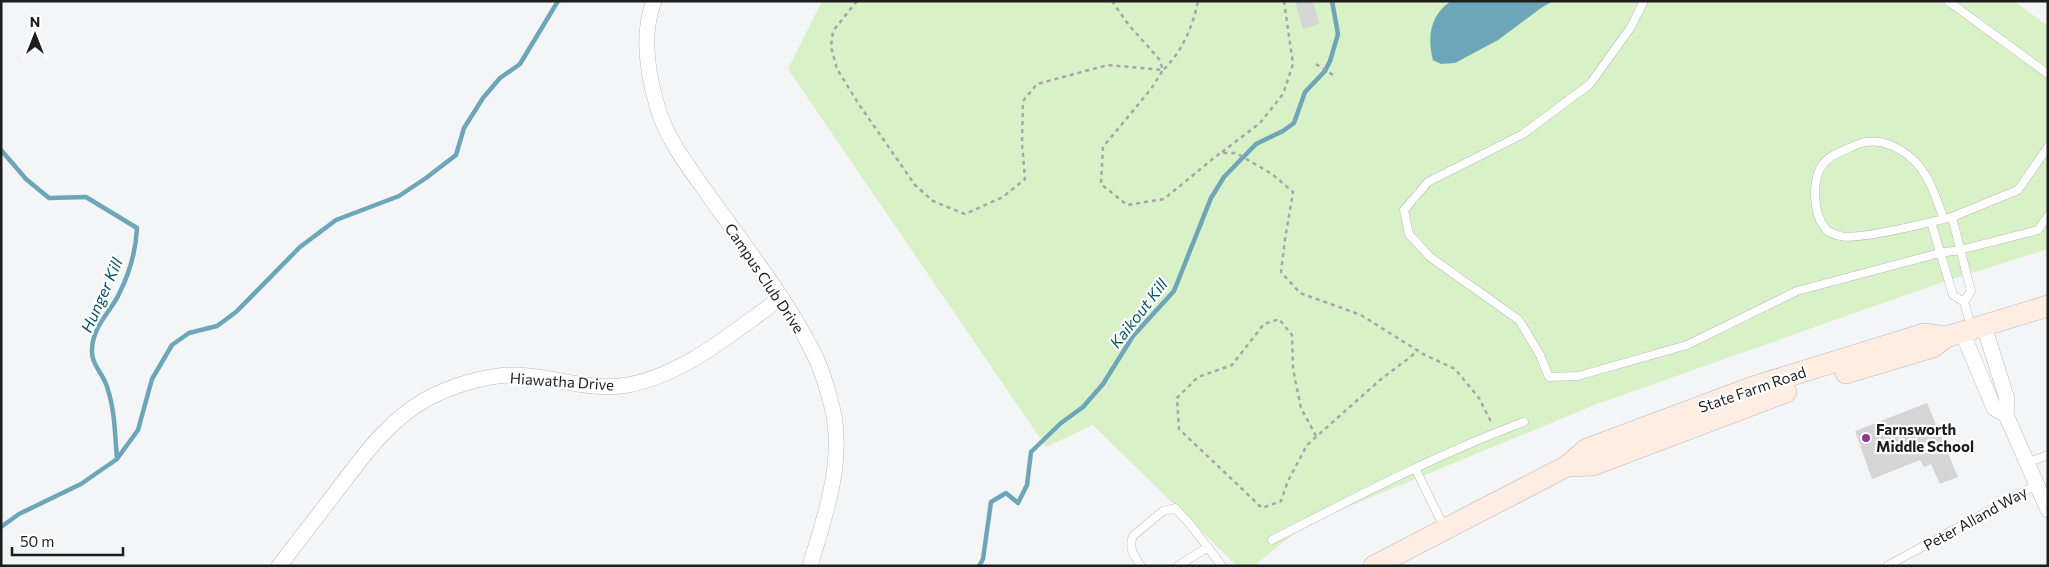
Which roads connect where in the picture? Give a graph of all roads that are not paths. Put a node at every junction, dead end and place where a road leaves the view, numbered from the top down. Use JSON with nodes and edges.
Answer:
{"nodes":[{"id":1,"x":654,"y":1,"type":"edge"},
{"id":2,"x":1644,"y":1,"type":"edge"},
{"id":3,"x":1948,"y":1,"type":"edge"},
{"id":4,"x":2048,"y":74,"type":"edge"},
{"id":5,"x":2048,"y":147,"type":"edge"},
{"id":6,"x":2048,"y":216,"type":"edge"},
{"id":7,"x":1952,"y":217,"type":"junction"},
{"id":8,"x":1944,"y":219,"type":"junction"},
{"id":9,"x":1931,"y":222,"type":"junction"},
{"id":10,"x":1960,"y":250,"type":"junction"},
{"id":11,"x":1940,"y":253,"type":"junction"},
{"id":12,"x":781,"y":298,"type":"junction"},
{"id":13,"x":1964,"y":302,"type":"junction"},
{"id":14,"x":2048,"y":306,"type":"edge"},
{"id":15,"x":1966,"y":331,"type":"junction"},
{"id":16,"x":2006,"y":415,"type":"junction"},
{"id":17,"x":1524,"y":422,"type":"dead end"},
{"id":18,"x":2048,"y":455,"type":"edge"},
{"id":19,"x":2026,"y":464,"type":"junction"},
{"id":20,"x":1415,"y":468,"type":"junction"},
{"id":21,"x":2036,"y":485,"type":"junction"},
{"id":22,"x":2048,"y":510,"type":"edge"},
{"id":23,"x":1444,"y":529,"type":"junction"},
{"id":24,"x":1272,"y":540,"type":"dead end"},
{"id":25,"x":1208,"y":547,"type":"junction"},
{"id":26,"x":1907,"y":555,"type":"junction"},
{"id":27,"x":279,"y":566,"type":"edge"},
{"id":28,"x":810,"y":566,"type":"edge"},
{"id":29,"x":1141,"y":566,"type":"edge"},
{"id":30,"x":1178,"y":566,"type":"edge"},
{"id":31,"x":1222,"y":566,"type":"edge"},
{"id":32,"x":1374,"y":566,"type":"edge"},
{"id":33,"x":1887,"y":566,"type":"edge"},
{"id":34,"x":1904,"y":566,"type":"edge"}],
"edges":[{"from":1,"to":12,"type":"street","name":"Campus Club Drive"},
{"from":2,"to":11,"type":"lane"},
{"from":3,"to":4,"type":"lane"},
{"from":5,"to":7,"type":"lane"},
{"from":6,"to":10,"type":"lane"},
{"from":7,"to":8,"type":"lane"},
{"from":7,"to":10,"type":"lane"},
{"from":8,"to":9,"type":"lane"},
{"from":8,"to":9,"type":"lane"},
{"from":9,"to":11,"type":"lane"},
{"from":10,"to":11,"type":"lane"},
{"from":10,"to":13,"type":"lane"},
{"from":11,"to":13,"type":"lane"},
{"from":12,"to":27,"type":"street","name":"Hiawatha Drive"},
{"from":12,"to":28,"type":"street","name":"Campus Club Drive"},
{"from":13,"to":15,"type":"lane"},
{"from":14,"to":15,"type":"main road","name":"State Farm Road"},
{"from":15,"to":16,"type":"street"},
{"from":15,"to":16,"type":"street"},
{"from":15,"to":23,"type":"main road","name":"State Farm Road"},
{"from":16,"to":19,"type":"street"},
{"from":17,"to":20,"type":"lane"},
{"from":18,"to":19,"type":"lane"},
{"from":19,"to":21,"type":"street"},
{"from":20,"to":23,"type":"lane"},
{"from":20,"to":24,"type":"lane"},
{"from":21,"to":22,"type":"street"},
{"from":21,"to":26,"type":"lane","name":"Peter Alland Way"},
{"from":23,"to":32,"type":"main road","name":"State Farm Road"},
{"from":25,"to":29,"type":"lane"},
{"from":25,"to":30,"type":"lane"},
{"from":25,"to":31,"type":"lane"},
{"from":26,"to":33,"type":"lane","name":"Peter Alland Way"},
{"from":26,"to":34,"type":"lane"}]}
